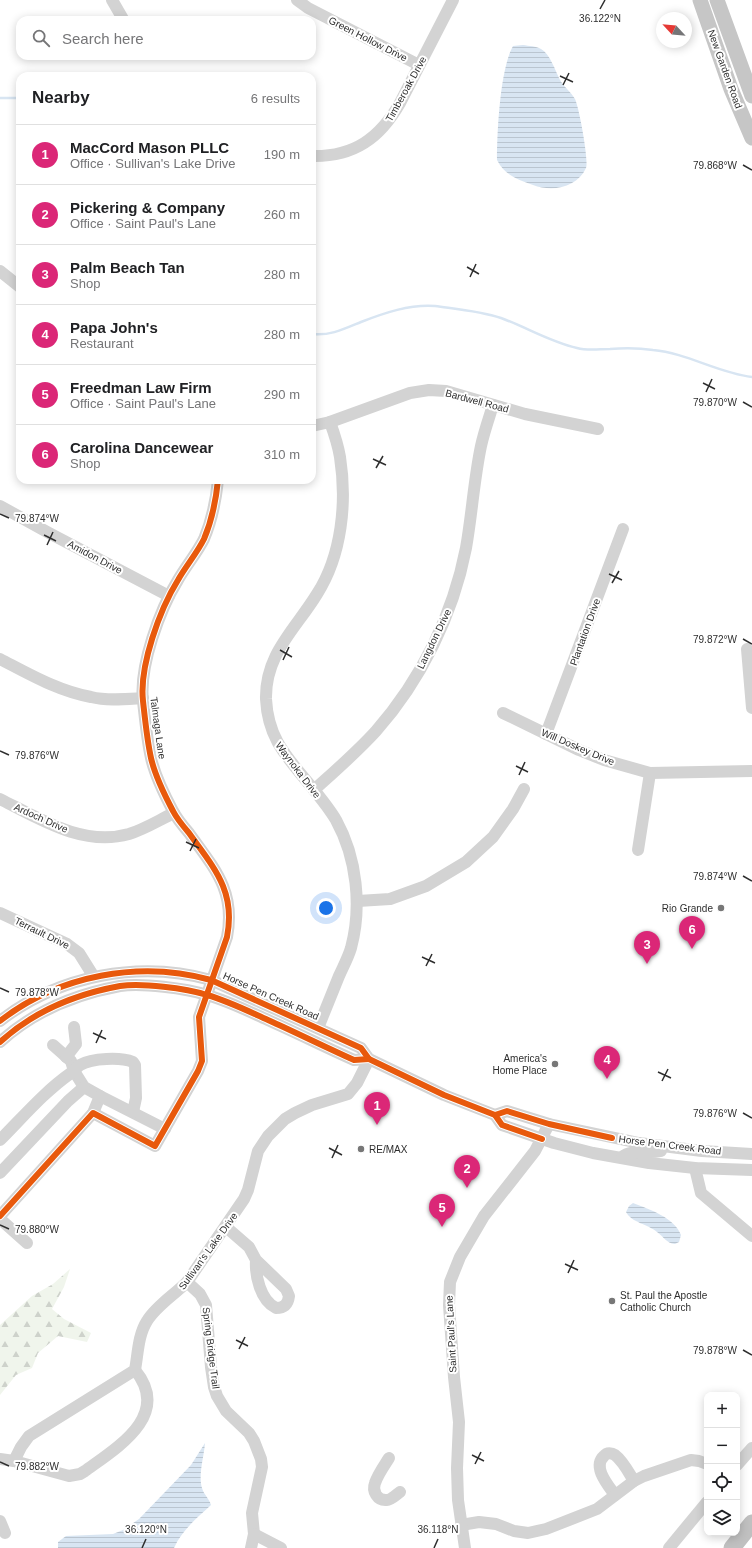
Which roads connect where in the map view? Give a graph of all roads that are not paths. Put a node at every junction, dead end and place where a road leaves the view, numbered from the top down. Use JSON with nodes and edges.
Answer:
{"nodes":[{"id":1,"x":112,"y":0,"type":"edge"},
{"id":2,"x":297,"y":0,"type":"edge"},
{"id":3,"x":453,"y":0,"type":"edge"},
{"id":4,"x":700,"y":0,"type":"edge"},
{"id":5,"x":717,"y":0,"type":"edge"},
{"id":6,"x":121,"y":16,"type":"edge"},
{"id":7,"x":419,"y":65,"type":"junction"},
{"id":8,"x":752,"y":96,"type":"edge"},
{"id":9,"x":752,"y":138,"type":"edge"},
{"id":10,"x":316,"y":156,"type":"edge"},
{"id":11,"x":0,"y":272,"type":"edge"},
{"id":12,"x":16,"y":284,"type":"edge"},
{"id":13,"x":493,"y":405,"type":"junction"},
{"id":14,"x":330,"y":422,"type":"junction"},
{"id":15,"x":316,"y":425,"type":"edge"},
{"id":16,"x":598,"y":429,"type":"dead end"},
{"id":17,"x":217,"y":484,"type":"edge"},
{"id":18,"x":0,"y":506,"type":"edge"},
{"id":19,"x":623,"y":529,"type":"dead end"},
{"id":20,"x":169,"y":596,"type":"junction"},
{"id":21,"x":747,"y":649,"type":"dead end"},
{"id":22,"x":0,"y":659,"type":"edge"},
{"id":23,"x":143,"y":698,"type":"junction"},
{"id":24,"x":752,"y":708,"type":"edge"},
{"id":25,"x":503,"y":713,"type":"dead end"},
{"id":26,"x":546,"y":734,"type":"junction"},
{"id":27,"x":752,"y":771,"type":"edge"},
{"id":28,"x":650,"y":773,"type":"junction"},
{"id":29,"x":314,"y":790,"type":"junction"},
{"id":30,"x":524,"y":790,"type":"dead end"},
{"id":31,"x":0,"y":799,"type":"edge"},
{"id":32,"x":174,"y":813,"type":"junction"},
{"id":33,"x":638,"y":850,"type":"dead end"},
{"id":34,"x":358,"y":901,"type":"junction"},
{"id":35,"x":0,"y":913,"type":"edge"},
{"id":36,"x":94,"y":977,"type":"junction"},
{"id":37,"x":211,"y":980,"type":"junction"},
{"id":38,"x":207,"y":995,"type":"junction"},
{"id":39,"x":0,"y":1021,"type":"edge"},
{"id":40,"x":74,"y":1027,"type":"dead end"},
{"id":41,"x":318,"y":1028,"type":"junction"},
{"id":42,"x":0,"y":1042,"type":"edge"},
{"id":43,"x":54,"y":1045,"type":"dead end"},
{"id":44,"x":66,"y":1057,"type":"junction"},
{"id":45,"x":369,"y":1059,"type":"junction"},
{"id":46,"x":74,"y":1071,"type":"junction"},
{"id":47,"x":84,"y":1087,"type":"junction"},
{"id":48,"x":52,"y":1088,"type":"junction"},
{"id":49,"x":100,"y":1096,"type":"junction"},
{"id":50,"x":68,"y":1101,"type":"junction"},
{"id":51,"x":133,"y":1112,"type":"junction"},
{"id":52,"x":93,"y":1113,"type":"junction"},
{"id":53,"x":495,"y":1115,"type":"junction"},
{"id":54,"x":549,"y":1124,"type":"junction"},
{"id":55,"x":165,"y":1129,"type":"junction"},
{"id":56,"x":612,"y":1138,"type":"junction"},
{"id":57,"x":542,"y":1139,"type":"junction"},
{"id":58,"x":0,"y":1140,"type":"edge"},
{"id":59,"x":677,"y":1148,"type":"junction"},
{"id":60,"x":593,"y":1153,"type":"junction"},
{"id":61,"x":752,"y":1154,"type":"edge"},
{"id":62,"x":621,"y":1158,"type":"junction"},
{"id":63,"x":695,"y":1168,"type":"junction"},
{"id":64,"x":752,"y":1170,"type":"edge"},
{"id":65,"x":0,"y":1173,"type":"edge"},
{"id":66,"x":0,"y":1217,"type":"edge"},
{"id":67,"x":226,"y":1227,"type":"junction"},
{"id":68,"x":752,"y":1236,"type":"edge"},
{"id":69,"x":27,"y":1244,"type":"dead end"},
{"id":70,"x":256,"y":1260,"type":"dead end"},
{"id":71,"x":187,"y":1282,"type":"junction"},
{"id":72,"x":135,"y":1370,"type":"junction"},
{"id":73,"x":752,"y":1448,"type":"edge"},
{"id":74,"x":389,"y":1458,"type":"dead end"},
{"id":75,"x":0,"y":1459,"type":"edge"},
{"id":76,"x":14,"y":1461,"type":"junction"},
{"id":77,"x":704,"y":1463,"type":"edge"},
{"id":78,"x":738,"y":1464,"type":"edge"},
{"id":79,"x":634,"y":1481,"type":"junction"},
{"id":80,"x":400,"y":1492,"type":"dead end"},
{"id":81,"x":615,"y":1494,"type":"junction"},
{"id":82,"x":704,"y":1506,"type":"edge"},
{"id":83,"x":752,"y":1523,"type":"edge"},
{"id":84,"x":461,"y":1525,"type":"junction"},
{"id":85,"x":254,"y":1534,"type":"junction"},
{"id":86,"x":252,"y":1548,"type":"edge"},
{"id":87,"x":281,"y":1548,"type":"edge"},
{"id":88,"x":465,"y":1548,"type":"edge"},
{"id":89,"x":669,"y":1548,"type":"edge"},
{"id":90,"x":732,"y":1548,"type":"edge"}],
"edges":[{"from":1,"to":6,"type":"street"},
{"from":2,"to":7,"type":"street","name":"Green Hollow Drive"},
{"from":3,"to":7,"type":"street","name":"Timberoak Drive"},
{"from":4,"to":9,"type":"main road","name":"New Garden Road"},
{"from":5,"to":8,"type":"main road","name":"New Garden Road"},
{"from":7,"to":10,"type":"street","name":"Timberoak Drive"},
{"from":11,"to":12,"type":"street"},
{"from":13,"to":14,"type":"street","name":"Bardwell Road"},
{"from":13,"to":16,"type":"street","name":"Bardwell Road"},
{"from":13,"to":29,"type":"street","name":"Langdon Drive"},
{"from":14,"to":15,"type":"street","name":"Bardwell Road"},
{"from":14,"to":29,"type":"street","name":"Waynoka Drive"},
{"from":17,"to":20,"type":"street","name":"Talmaga Lane"},
{"from":18,"to":20,"type":"street","name":"Amidon Drive"},
{"from":19,"to":26,"type":"street","name":"Plantation Drive"},
{"from":20,"to":23,"type":"street","name":"Talmaga Lane"},
{"from":21,"to":24,"type":"street"},
{"from":22,"to":23,"type":"street"},
{"from":23,"to":32,"type":"street","name":"Talmaga Lane"},
{"from":25,"to":26,"type":"street","name":"Will Doskey Drive"},
{"from":26,"to":28,"type":"street","name":"Will Doskey Drive"},
{"from":27,"to":28,"type":"street","name":"Will Doskey Drive"},
{"from":28,"to":33,"type":"street"},
{"from":29,"to":34,"type":"street","name":"Waynoka Drive"},
{"from":30,"to":34,"type":"street"},
{"from":31,"to":32,"type":"street","name":"Ardoch Drive"},
{"from":32,"to":37,"type":"street","name":"Talmaga Lane"},
{"from":34,"to":41,"type":"street","name":"Waynoka Drive"},
{"from":35,"to":36,"type":"street","name":"Terrault Drive"},
{"from":36,"to":37,"type":"street","name":"Horse Pen Creek Road"},
{"from":36,"to":39,"type":"street","name":"Horse Pen Creek Road"},
{"from":37,"to":38,"type":"street","name":"Talmaga Lane"},
{"from":37,"to":41,"type":"street","name":"Horse Pen Creek Road"},
{"from":38,"to":42,"type":"street","name":"Horse Pen Creek Road"},
{"from":38,"to":45,"type":"street","name":"Horse Pen Creek Road"},
{"from":38,"to":55,"type":"street","name":"Talmaga Lane"},
{"from":40,"to":44,"type":"street"},
{"from":41,"to":45,"type":"street","name":"Horse Pen Creek Road"},
{"from":43,"to":44,"type":"street"},
{"from":44,"to":46,"type":"street"},
{"from":45,"to":53,"type":"street","name":"Horse Pen Creek Road"},
{"from":45,"to":67,"type":"street","name":"Sullivan's Lake Drive"},
{"from":46,"to":47,"type":"street"},
{"from":46,"to":48,"type":"street"},
{"from":46,"to":51,"type":"street"},
{"from":47,"to":49,"type":"street"},
{"from":47,"to":50,"type":"street"},
{"from":48,"to":50,"type":"street"},
{"from":48,"to":58,"type":"street"},
{"from":49,"to":51,"type":"street"},
{"from":49,"to":52,"type":"street"},
{"from":50,"to":65,"type":"street"},
{"from":51,"to":55,"type":"street"},
{"from":52,"to":55,"type":"street","name":"Talmaga Lane"},
{"from":52,"to":66,"type":"street"},
{"from":53,"to":54,"type":"street","name":"Horse Pen Creek Road"},
{"from":53,"to":57,"type":"street","name":"Horse Pen Creek Road"},
{"from":54,"to":56,"type":"street","name":"Horse Pen Creek Road"},
{"from":54,"to":57,"type":"street","name":"Saint Paul's Lane"},
{"from":56,"to":59,"type":"street","name":"Horse Pen Creek Road"},
{"from":56,"to":60,"type":"street"},
{"from":57,"to":60,"type":"street","name":"Horse Pen Creek Road"},
{"from":57,"to":84,"type":"street","name":"Saint Paul's Lane"},
{"from":59,"to":61,"type":"street","name":"Horse Pen Creek Road"},
{"from":59,"to":62,"type":"street"},
{"from":60,"to":62,"type":"street","name":"Horse Pen Creek Road"},
{"from":62,"to":63,"type":"street","name":"Horse Pen Creek Road"},
{"from":63,"to":64,"type":"street","name":"Horse Pen Creek Road"},
{"from":63,"to":68,"type":"street"},
{"from":66,"to":69,"type":"street"},
{"from":67,"to":70,"type":"street"},
{"from":67,"to":71,"type":"street","name":"Sullivan's Lake Drive"},
{"from":71,"to":72,"type":"street","name":"Sullivan's Lake Drive"},
{"from":71,"to":85,"type":"street","name":"Spring Bridge Trail"},
{"from":72,"to":76,"type":"street"},
{"from":72,"to":76,"type":"street"},
{"from":73,"to":78,"type":"street"},
{"from":74,"to":80,"type":"street"},
{"from":75,"to":76,"type":"street"},
{"from":77,"to":79,"type":"street"},
{"from":79,"to":81,"type":"street"},
{"from":79,"to":81,"type":"street"},
{"from":81,"to":84,"type":"street"},
{"from":82,"to":89,"type":"street"},
{"from":83,"to":90,"type":"highway"},
{"from":84,"to":88,"type":"street","name":"Saint Paul's Lane"},
{"from":85,"to":86,"type":"street","name":"Spring Bridge Trail"},
{"from":85,"to":87,"type":"street"}]}
